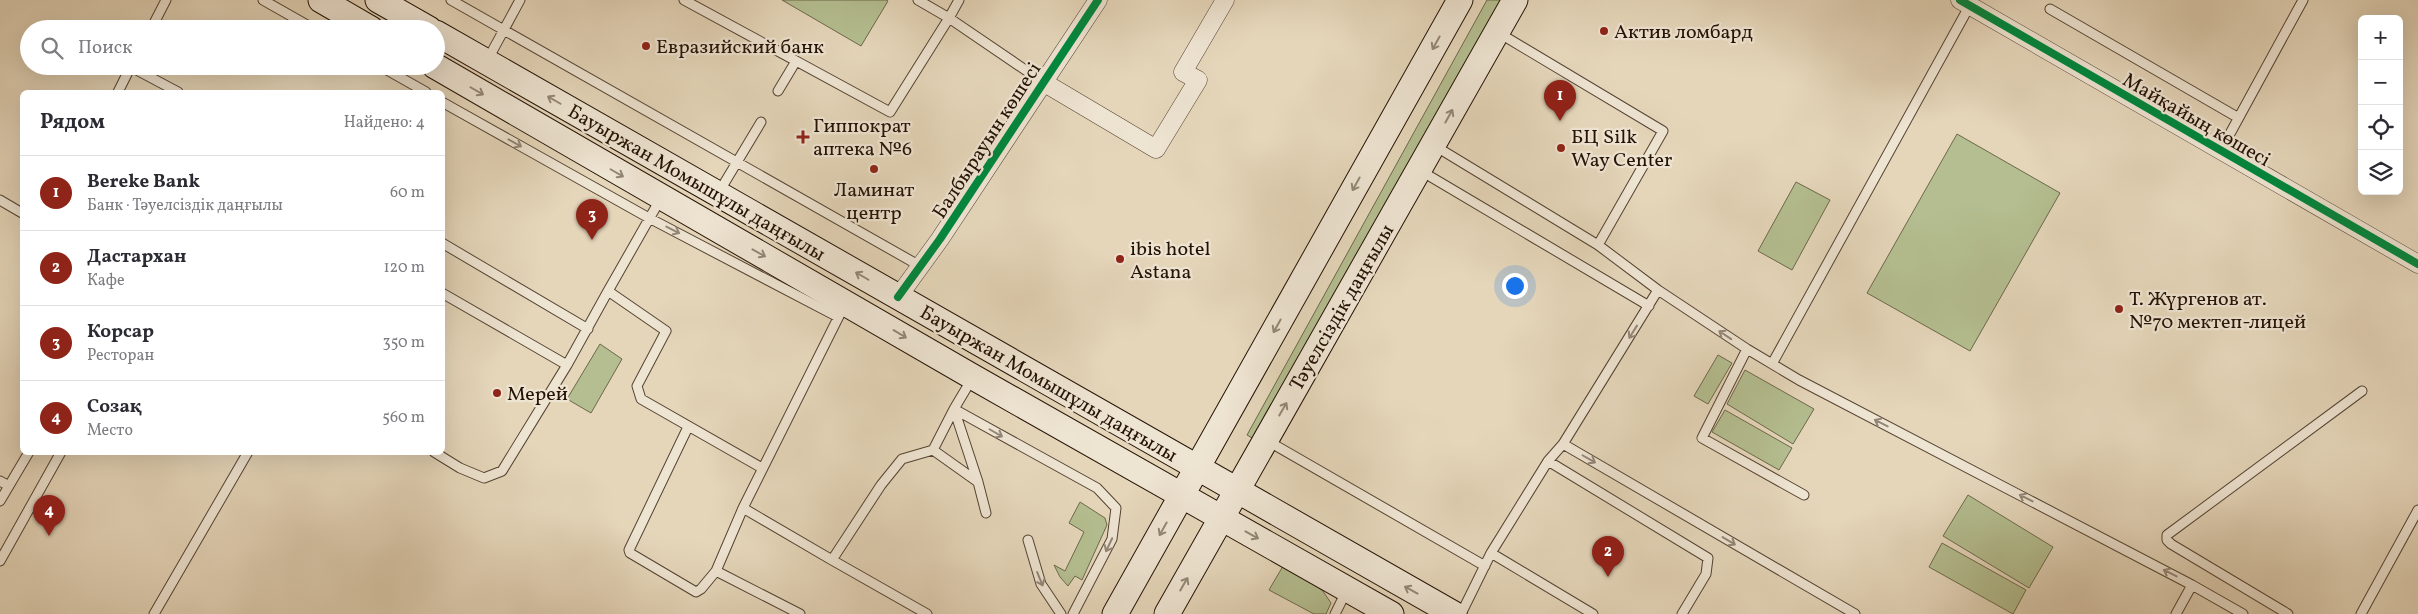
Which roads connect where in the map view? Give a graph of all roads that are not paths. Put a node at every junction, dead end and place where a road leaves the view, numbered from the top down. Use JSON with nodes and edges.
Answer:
{"nodes":[{"id":1,"x":166,"y":0,"type":"edge"},
{"id":2,"x":263,"y":0,"type":"edge"},
{"id":3,"x":321,"y":0,"type":"edge"},
{"id":4,"x":378,"y":0,"type":"edge"},
{"id":5,"x":451,"y":0,"type":"edge"},
{"id":6,"x":520,"y":0,"type":"edge"},
{"id":7,"x":684,"y":0,"type":"edge"},
{"id":8,"x":918,"y":0,"type":"edge"},
{"id":9,"x":959,"y":0,"type":"edge"},
{"id":10,"x":1098,"y":0,"type":"edge"},
{"id":11,"x":1225,"y":0,"type":"edge"},
{"id":12,"x":1460,"y":0,"type":"edge"},
{"id":13,"x":1515,"y":0,"type":"edge"},
{"id":14,"x":2303,"y":0,"type":"edge"},
{"id":15,"x":1965,"y":3,"type":"edge"},
{"id":16,"x":2050,"y":9,"type":"dead end"},
{"id":17,"x":949,"y":18,"type":"junction"},
{"id":18,"x":156,"y":20,"type":"edge"},
{"id":19,"x":298,"y":20,"type":"edge"},
{"id":20,"x":355,"y":20,"type":"edge"},
{"id":21,"x":413,"y":20,"type":"edge"},
{"id":22,"x":504,"y":30,"type":"junction"},
{"id":23,"x":1497,"y":32,"type":"junction"},
{"id":24,"x":445,"y":38,"type":"edge"},
{"id":25,"x":796,"y":61,"type":"junction"},
{"id":26,"x":486,"y":62,"type":"junction"},
{"id":27,"x":445,"y":72,"type":"edge"},
{"id":28,"x":126,"y":75,"type":"edge"},
{"id":29,"x":147,"y":75,"type":"edge"},
{"id":30,"x":396,"y":75,"type":"edge"},
{"id":31,"x":1044,"y":82,"type":"junction"},
{"id":32,"x":119,"y":90,"type":"edge"},
{"id":33,"x":174,"y":90,"type":"edge"},
{"id":34,"x":422,"y":90,"type":"edge"},
{"id":35,"x":778,"y":91,"type":"dead end"},
{"id":36,"x":445,"y":103,"type":"edge"},
{"id":37,"x":2238,"y":117,"type":"junction"},
{"id":38,"x":761,"y":122,"type":"dead end"},
{"id":39,"x":1433,"y":145,"type":"junction"},
{"id":40,"x":2220,"y":152,"type":"junction"},
{"id":41,"x":737,"y":162,"type":"junction"},
{"id":42,"x":1420,"y":170,"type":"junction"},
{"id":43,"x":718,"y":194,"type":"junction"},
{"id":44,"x":0,"y":200,"type":"edge"},
{"id":45,"x":655,"y":208,"type":"junction"},
{"id":46,"x":20,"y":212,"type":"edge"},
{"id":47,"x":1598,"y":244,"type":"junction"},
{"id":48,"x":445,"y":245,"type":"edge"},
{"id":49,"x":2418,"y":264,"type":"edge"},
{"id":50,"x":920,"y":266,"type":"junction"},
{"id":51,"x":608,"y":290,"type":"junction"},
{"id":52,"x":1658,"y":290,"type":"junction"},
{"id":53,"x":445,"y":295,"type":"edge"},
{"id":54,"x":898,"y":297,"type":"junction"},
{"id":55,"x":1649,"y":306,"type":"junction"},
{"id":56,"x":843,"y":310,"type":"junction"},
{"id":57,"x":588,"y":329,"type":"junction"},
{"id":58,"x":1746,"y":349,"type":"junction"},
{"id":59,"x":1772,"y":364,"type":"junction"},
{"id":60,"x":567,"y":366,"type":"junction"},
{"id":61,"x":973,"y":377,"type":"junction"},
{"id":62,"x":2362,"y":391,"type":"dead end"},
{"id":63,"x":954,"y":409,"type":"junction"},
{"id":64,"x":688,"y":427,"type":"junction"},
{"id":65,"x":1266,"y":440,"type":"junction"},
{"id":66,"x":1562,"y":444,"type":"junction"},
{"id":67,"x":933,"y":450,"type":"junction"},
{"id":68,"x":27,"y":455,"type":"edge"},
{"id":69,"x":59,"y":455,"type":"edge"},
{"id":70,"x":246,"y":455,"type":"edge"},
{"id":71,"x":439,"y":455,"type":"edge"},
{"id":72,"x":1548,"y":461,"type":"junction"},
{"id":73,"x":762,"y":468,"type":"junction"},
{"id":74,"x":1197,"y":468,"type":"junction"},
{"id":75,"x":0,"y":481,"type":"edge"},
{"id":76,"x":978,"y":482,"type":"junction"},
{"id":77,"x":10,"y":486,"type":"junction"},
{"id":78,"x":1236,"y":492,"type":"junction"},
{"id":79,"x":1804,"y":495,"type":"dead end"},
{"id":80,"x":1182,"y":496,"type":"junction"},
{"id":81,"x":0,"y":501,"type":"edge"},
{"id":82,"x":743,"y":508,"type":"junction"},
{"id":83,"x":2418,"y":510,"type":"edge"},
{"id":84,"x":986,"y":513,"type":"dead end"},
{"id":85,"x":1221,"y":518,"type":"junction"},
{"id":86,"x":1028,"y":540,"type":"dead end"},
{"id":87,"x":1491,"y":553,"type":"junction"},
{"id":88,"x":832,"y":560,"type":"junction"},
{"id":89,"x":0,"y":561,"type":"edge"},
{"id":90,"x":1485,"y":566,"type":"junction"},
{"id":91,"x":716,"y":571,"type":"junction"},
{"id":92,"x":2192,"y":585,"type":"junction"},
{"id":93,"x":1347,"y":590,"type":"junction"},
{"id":94,"x":154,"y":614,"type":"edge"},
{"id":95,"x":800,"y":614,"type":"edge"},
{"id":96,"x":926,"y":614,"type":"edge"},
{"id":97,"x":1062,"y":614,"type":"edge"},
{"id":98,"x":1073,"y":614,"type":"edge"},
{"id":99,"x":1115,"y":614,"type":"edge"},
{"id":100,"x":1167,"y":614,"type":"edge"},
{"id":101,"x":1335,"y":614,"type":"edge"},
{"id":102,"x":1391,"y":614,"type":"edge"},
{"id":103,"x":1454,"y":614,"type":"edge"},
{"id":104,"x":1461,"y":614,"type":"edge"},
{"id":105,"x":1593,"y":614,"type":"edge"},
{"id":106,"x":1682,"y":614,"type":"edge"},
{"id":107,"x":1855,"y":614,"type":"edge"},
{"id":108,"x":2176,"y":614,"type":"edge"},
{"id":109,"x":2243,"y":614,"type":"edge"},
{"id":110,"x":2288,"y":614,"type":"edge"},
{"id":111,"x":2361,"y":614,"type":"edge"}],
"edges":[{"from":1,"to":18,"type":"lane"},
{"from":2,"to":19,"type":"lane"},
{"from":3,"to":20,"type":"main road"},
{"from":4,"to":21,"type":"main road"},
{"from":5,"to":22,"type":"lane"},
{"from":6,"to":22,"type":"lane"},
{"from":7,"to":25,"type":"lane"},
{"from":8,"to":17,"type":"lane"},
{"from":9,"to":17,"type":"lane"},
{"from":10,"to":31,"type":"street","name":"Балбырауын көшесі"},
{"from":11,"to":31,"type":"street"},
{"from":12,"to":74,"type":"main road","one_way":true},
{"from":13,"to":23,"type":"main road","name":"Тәуелсіздік даңғылы"},
{"from":14,"to":37,"type":"lane"},
{"from":15,"to":40,"type":"street","name":"Майқайың көшесі"},
{"from":15,"to":59,"type":"lane"},
{"from":16,"to":37,"type":"lane"},
{"from":17,"to":25,"type":"lane"},
{"from":17,"to":31,"type":"lane"},
{"from":22,"to":26,"type":"lane"},
{"from":22,"to":41,"type":"lane"},
{"from":39,"to":23,"type":"main road","name":"Тәуелсіздік даңғылы","one_way":true},
{"from":23,"to":47,"type":"lane"},
{"from":24,"to":26,"type":"main road","name":"Бауыржан Момышұлы даңғылы"},
{"from":25,"to":35,"type":"lane"},
{"from":43,"to":26,"type":"main road","name":"Бауыржан Момышұлы даңғылы","one_way":true},
{"from":27,"to":45,"type":"main road","name":"Бауыржан Момышұлы даңғылы","one_way":true},
{"from":28,"to":32,"type":"lane"},
{"from":29,"to":33,"type":"lane"},
{"from":30,"to":34,"type":"lane"},
{"from":31,"to":50,"type":"street","name":"Балбырауын көшесі"},
{"from":36,"to":45,"type":"lane","one_way":true},
{"from":37,"to":40,"type":"lane"},
{"from":38,"to":41,"type":"lane"},
{"from":39,"to":42,"type":"main road","name":"Тәуелсіздік даңғылы"},
{"from":39,"to":47,"type":"lane"},
{"from":40,"to":49,"type":"street","name":"Майқайың көшесі"},
{"from":41,"to":43,"type":"lane"},
{"from":41,"to":50,"type":"lane"},
{"from":42,"to":55,"type":"lane"},
{"from":65,"to":42,"type":"main road","name":"Тәуелсіздік даңғылы","one_way":true},
{"from":54,"to":43,"type":"main road","name":"Бауыржан Момышұлы даңғылы","one_way":true},
{"from":44,"to":46,"type":"lane"},
{"from":45,"to":51,"type":"lane"},
{"from":45,"to":56,"type":"main road","name":"Бауыржан Момышұлы даңғылы","one_way":true},
{"from":47,"to":52,"type":"lane"},
{"from":48,"to":57,"type":"lane"},
{"from":50,"to":54,"type":"street","name":"Балбырауын көшесі"},
{"from":51,"to":57,"type":"lane"},
{"from":51,"to":64,"type":"lane"},
{"from":52,"to":55,"type":"lane"},
{"from":58,"to":52,"type":"lane","one_way":true},
{"from":53,"to":60,"type":"lane"},
{"from":54,"to":74,"type":"main road","name":"Бауыржан Момышұлы даңғылы"},
{"from":55,"to":66,"type":"lane","one_way":true},
{"from":56,"to":61,"type":"main road","name":"Бауыржан Момышұлы даңғылы","one_way":true},
{"from":56,"to":73,"type":"lane"},
{"from":57,"to":60,"type":"lane"},
{"from":58,"to":59,"type":"lane"},
{"from":58,"to":79,"type":"lane"},
{"from":92,"to":59,"type":"lane","one_way":true},
{"from":60,"to":71,"type":"lane"},
{"from":61,"to":63,"type":"lane"},
{"from":61,"to":80,"type":"main road","name":"Бауыржан Момышұлы даңғылы"},
{"from":62,"to":110,"type":"lane"},
{"from":63,"to":67,"type":"lane"},
{"from":63,"to":76,"type":"lane"},
{"from":63,"to":98,"type":"lane","one_way":true},
{"from":64,"to":73,"type":"lane"},
{"from":64,"to":91,"type":"lane"},
{"from":65,"to":78,"type":"main road","name":"Тәуелсіздік даңғылы"},
{"from":65,"to":90,"type":"lane"},
{"from":66,"to":72,"type":"lane"},
{"from":66,"to":107,"type":"lane","one_way":true},
{"from":67,"to":76,"type":"lane"},
{"from":67,"to":88,"type":"lane"},
{"from":68,"to":77,"type":"lane"},
{"from":69,"to":89,"type":"lane"},
{"from":70,"to":94,"type":"lane"},
{"from":72,"to":87,"type":"lane"},
{"from":72,"to":106,"type":"lane"},
{"from":73,"to":82,"type":"lane"},
{"from":74,"to":78,"type":"main road","name":"Бауыржан Момышұлы даңғылы"},
{"from":74,"to":80,"type":"main road"},
{"from":75,"to":77,"type":"lane"},
{"from":76,"to":84,"type":"lane"},
{"from":77,"to":81,"type":"lane"},
{"from":78,"to":85,"type":"main road","name":"Тәуелсіздік даңғылы"},
{"from":103,"to":78,"type":"main road","name":"Бауыржан Момышұлы даңғылы","one_way":true},
{"from":80,"to":85,"type":"main road","name":"Бауыржан Момышұлы даңғылы"},
{"from":80,"to":99,"type":"main road","one_way":true},
{"from":82,"to":88,"type":"lane"},
{"from":82,"to":91,"type":"lane"},
{"from":83,"to":111,"type":"lane"},
{"from":85,"to":93,"type":"main road","name":"Бауыржан Момышұлы даңғылы","one_way":true},
{"from":100,"to":85,"type":"main road","name":"Тәуелсіздік даңғылы","one_way":true},
{"from":86,"to":97,"type":"lane","one_way":true},
{"from":87,"to":90,"type":"lane"},
{"from":87,"to":105,"type":"lane"},
{"from":88,"to":96,"type":"lane"},
{"from":90,"to":104,"type":"lane"},
{"from":91,"to":95,"type":"lane"},
{"from":92,"to":108,"type":"lane"},
{"from":92,"to":109,"type":"lane"},
{"from":93,"to":101,"type":"lane"},
{"from":93,"to":102,"type":"main road","name":"Бауыржан Момышұлы даңғылы"}]}
